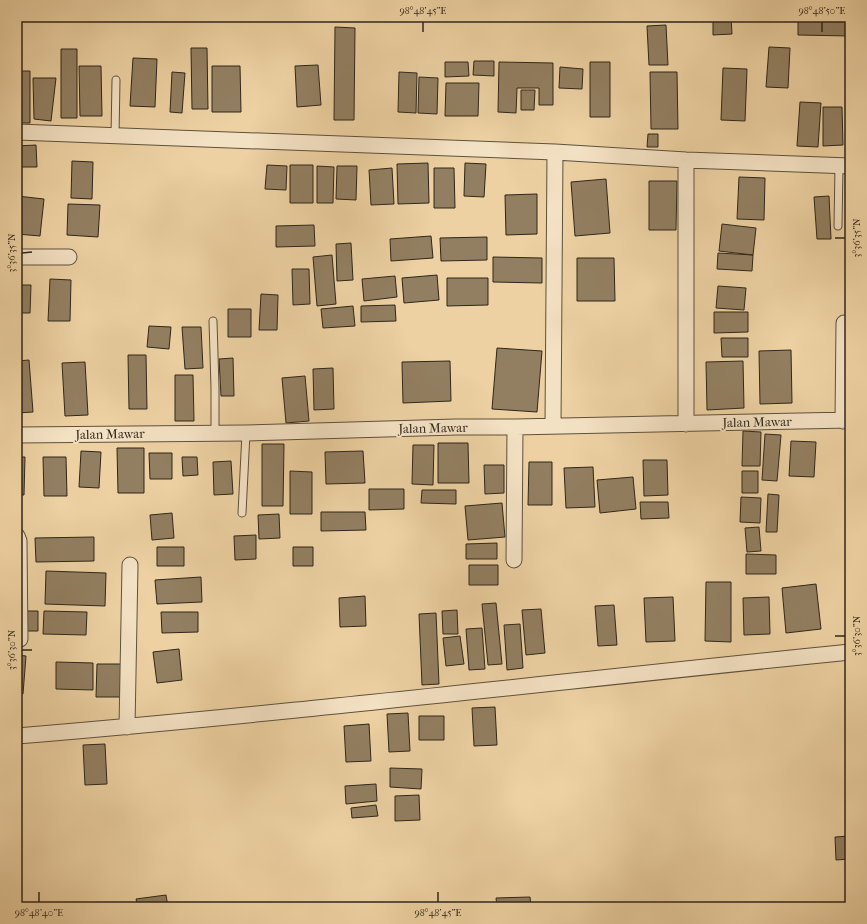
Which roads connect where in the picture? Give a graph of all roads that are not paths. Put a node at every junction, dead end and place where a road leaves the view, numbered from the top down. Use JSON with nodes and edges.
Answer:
{"nodes":[{"id":1,"x":116,"y":80,"type":"dead end"},
{"id":2,"x":17,"y":132,"type":"edge"},
{"id":3,"x":114,"y":136,"type":"junction"},
{"id":4,"x":555,"y":152,"type":"junction"},
{"id":5,"x":686,"y":160,"type":"junction"},
{"id":6,"x":845,"y":165,"type":"edge"},
{"id":7,"x":838,"y":226,"type":"dead end"},
{"id":8,"x":17,"y":257,"type":"edge"},
{"id":9,"x":69,"y":257,"type":"dead end"},
{"id":10,"x":213,"y":321,"type":"dead end"},
{"id":11,"x":844,"y":323,"type":"dead end"},
{"id":12,"x":847,"y":420,"type":"edge"},
{"id":13,"x":686,"y":424,"type":"junction"},
{"id":14,"x":553,"y":426,"type":"junction"},
{"id":15,"x":515,"y":427,"type":"junction"},
{"id":16,"x":214,"y":433,"type":"junction"},
{"id":17,"x":246,"y":433,"type":"junction"},
{"id":18,"x":17,"y":435,"type":"edge"},
{"id":19,"x":242,"y":513,"type":"dead end"},
{"id":20,"x":17,"y":536,"type":"edge"},
{"id":21,"x":514,"y":560,"type":"dead end"},
{"id":22,"x":130,"y":565,"type":"dead end"},
{"id":23,"x":20,"y":639,"type":"dead end"},
{"id":24,"x":850,"y":652,"type":"edge"},
{"id":25,"x":127,"y":727,"type":"junction"},
{"id":26,"x":17,"y":736,"type":"edge"}],
"edges":[{"from":1,"to":3,"type":"lane"},
{"from":2,"to":3,"type":"street"},
{"from":3,"to":4,"type":"street"},
{"from":4,"to":5,"type":"street"},
{"from":4,"to":14,"type":"street"},
{"from":5,"to":6,"type":"street"},
{"from":5,"to":13,"type":"street"},
{"from":6,"to":7,"type":"lane"},
{"from":8,"to":9,"type":"street"},
{"from":10,"to":16,"type":"lane"},
{"from":11,"to":12,"type":"street"},
{"from":12,"to":13,"type":"street","name":"Jalan Mawar"},
{"from":13,"to":14,"type":"street","name":"Jalan Mawar"},
{"from":14,"to":15,"type":"street","name":"Jalan Mawar"},
{"from":15,"to":17,"type":"street","name":"Jalan Mawar"},
{"from":15,"to":21,"type":"street"},
{"from":16,"to":17,"type":"street","name":"Jalan Mawar"},
{"from":16,"to":18,"type":"street","name":"Jalan Mawar"},
{"from":17,"to":19,"type":"lane"},
{"from":20,"to":23,"type":"street"},
{"from":22,"to":25,"type":"street"},
{"from":24,"to":25,"type":"street"},
{"from":25,"to":26,"type":"street"}]}
